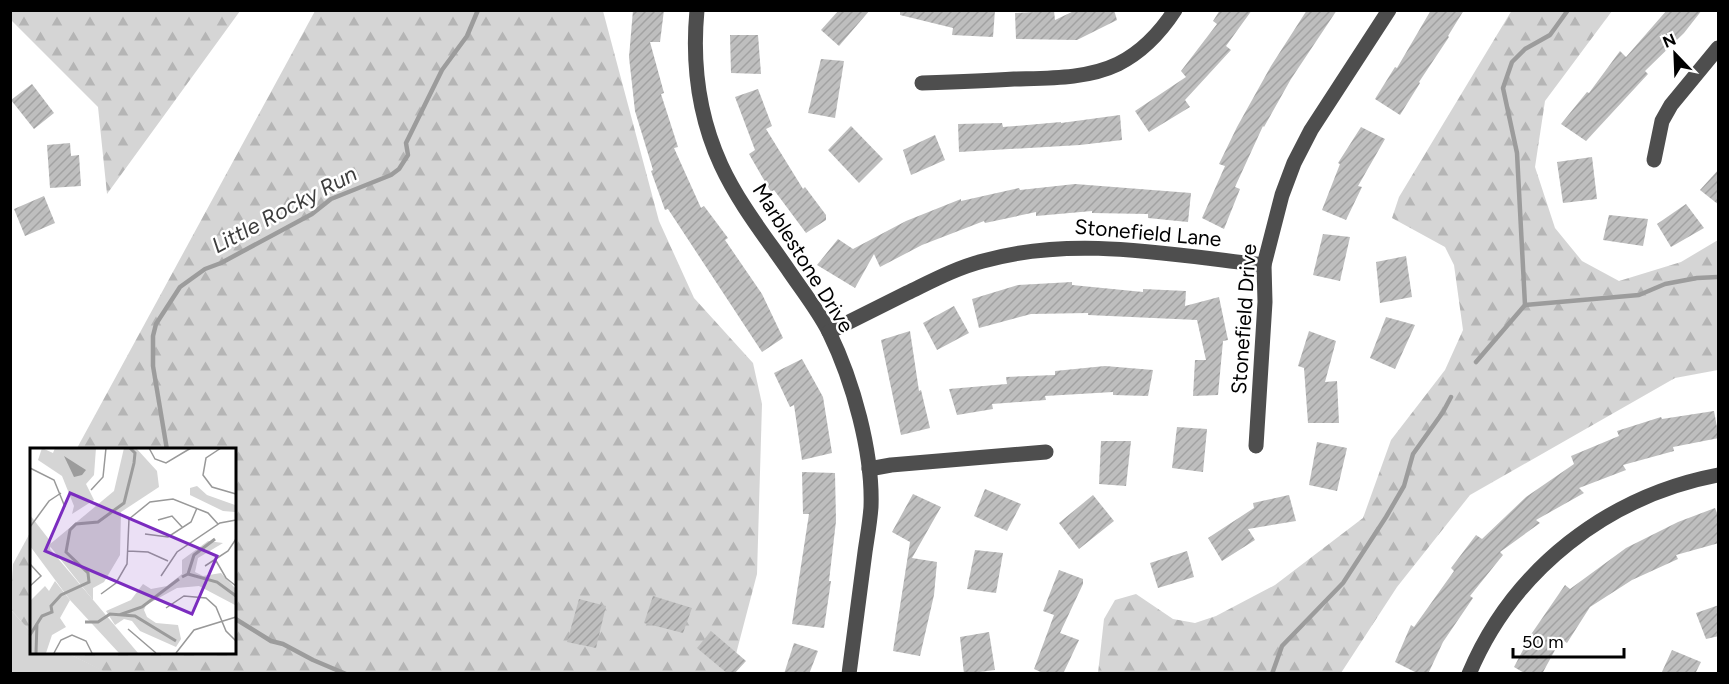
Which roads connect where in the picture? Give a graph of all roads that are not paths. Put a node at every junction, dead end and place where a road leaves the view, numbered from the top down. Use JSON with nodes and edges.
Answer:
{"nodes":[{"id":1,"x":697,"y":10,"type":"edge"},
{"id":2,"x":1174,"y":10,"type":"edge"},
{"id":3,"x":1389,"y":10,"type":"edge"},
{"id":4,"x":1719,"y":48,"type":"edge"},
{"id":5,"x":922,"y":83,"type":"dead end"},
{"id":6,"x":1654,"y":160,"type":"dead end"},
{"id":7,"x":1264,"y":265,"type":"junction"},
{"id":8,"x":829,"y":332,"type":"junction"},
{"id":9,"x":1256,"y":446,"type":"dead end"},
{"id":10,"x":1046,"y":452,"type":"dead end"},
{"id":11,"x":869,"y":469,"type":"junction"},
{"id":12,"x":1719,"y":475,"type":"edge"},
{"id":13,"x":849,"y":674,"type":"edge"},
{"id":14,"x":1469,"y":674,"type":"edge"}],
"edges":[{"from":1,"to":8,"type":"street","name":"Marblestone Drive"},
{"from":2,"to":5,"type":"street"},
{"from":3,"to":7,"type":"street","name":"Stonefield Drive"},
{"from":4,"to":6,"type":"street"},
{"from":7,"to":8,"type":"street","name":"Stonefield Lane"},
{"from":7,"to":9,"type":"street","name":"Stonefield Drive"},
{"from":8,"to":11,"type":"street","name":"Marblestone Drive"},
{"from":10,"to":11,"type":"street"},
{"from":11,"to":13,"type":"street","name":"Marblestone Drive"},
{"from":12,"to":14,"type":"street"}]}
